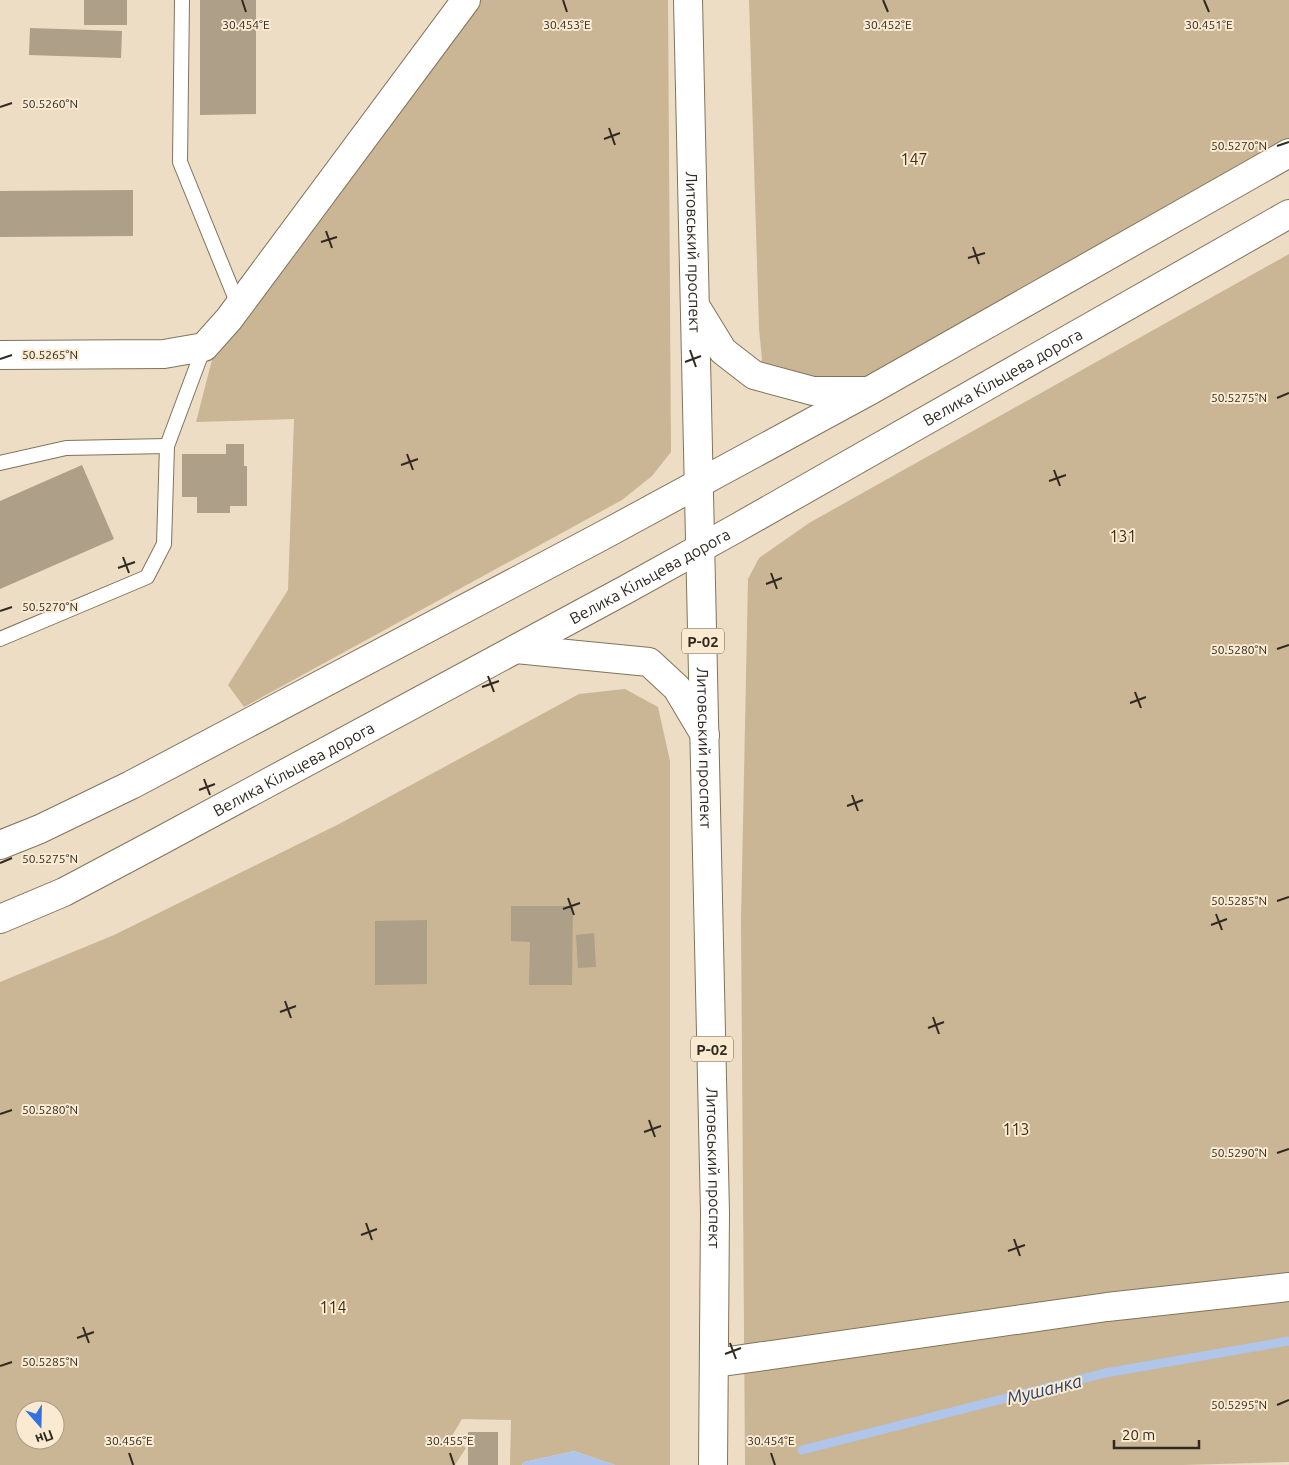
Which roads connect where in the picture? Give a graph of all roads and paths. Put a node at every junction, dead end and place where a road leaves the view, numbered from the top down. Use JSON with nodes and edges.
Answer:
{"nodes":[{"id":1,"x":182,"y":0,"type":"edge"},
{"id":2,"x":466,"y":0,"type":"edge"},
{"id":3,"x":688,"y":0,"type":"edge"},
{"id":4,"x":1289,"y":153,"type":"edge"},
{"id":5,"x":1289,"y":214,"type":"edge"},
{"id":6,"x":695,"y":305,"type":"junction"},
{"id":7,"x":239,"y":306,"type":"junction"},
{"id":8,"x":204,"y":347,"type":"junction"},
{"id":9,"x":0,"y":355,"type":"edge"},
{"id":10,"x":869,"y":391,"type":"junction"},
{"id":11,"x":167,"y":446,"type":"junction"},
{"id":12,"x":0,"y":463,"type":"edge"},
{"id":13,"x":699,"y":483,"type":"junction"},
{"id":14,"x":701,"y":548,"type":"junction"},
{"id":15,"x":0,"y":639,"type":"edge"},
{"id":16,"x":516,"y":648,"type":"junction"},
{"id":17,"x":705,"y":735,"type":"junction"},
{"id":18,"x":0,"y":845,"type":"edge"},
{"id":19,"x":0,"y":920,"type":"edge"},
{"id":20,"x":1289,"y":1287,"type":"edge"},
{"id":21,"x":715,"y":1364,"type":"junction"},
{"id":22,"x":714,"y":1465,"type":"edge"}],
"edges":[{"from":1,"to":7,"type":"lane"},
{"from":2,"to":7,"type":"main road"},
{"from":3,"to":6,"type":"main road","name":"Литовський проспект"},
{"from":4,"to":10,"type":"main road"},
{"from":5,"to":14,"type":"main road","name":"Велика Кільцева дорога"},
{"from":6,"to":10,"type":"main road"},
{"from":6,"to":13,"type":"main road","name":"Литовський проспект"},
{"from":7,"to":8,"type":"main road"},
{"from":8,"to":9,"type":"main road"},
{"from":8,"to":11,"type":"lane"},
{"from":10,"to":13,"type":"main road"},
{"from":11,"to":12,"type":"lane"},
{"from":11,"to":15,"type":"lane"},
{"from":13,"to":14,"type":"main road","name":"Литовський проспект","number":"Р-02"},
{"from":13,"to":18,"type":"main road"},
{"from":14,"to":16,"type":"main road","name":"Велика Кільцева дорога"},
{"from":14,"to":17,"type":"main road","name":"Литовський проспект","number":"Р-02"},
{"from":16,"to":17,"type":"main road"},
{"from":16,"to":19,"type":"main road","name":"Велика Кільцева дорога"},
{"from":17,"to":21,"type":"main road","name":"Литовський проспект","number":"Р-02"},
{"from":20,"to":21,"type":"main road"},
{"from":21,"to":22,"type":"main road","name":"Литовський проспект","number":"Р-02"}]}
